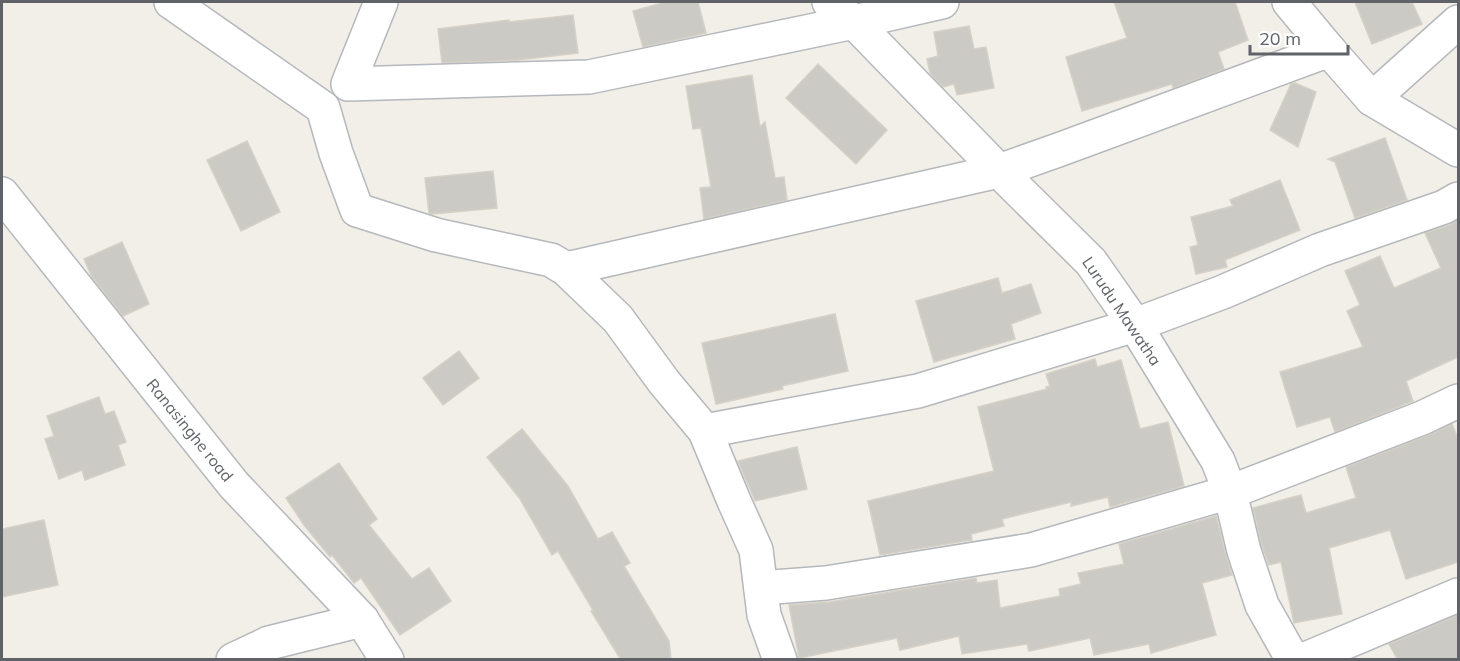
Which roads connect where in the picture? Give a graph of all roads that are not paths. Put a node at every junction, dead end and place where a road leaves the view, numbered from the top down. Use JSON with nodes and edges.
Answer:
{"nodes":[{"id":1,"x":171,"y":2,"type":"edge"},
{"id":2,"x":381,"y":2,"type":"edge"},
{"id":3,"x":829,"y":2,"type":"edge"},
{"id":4,"x":942,"y":2,"type":"edge"},
{"id":5,"x":1289,"y":2,"type":"edge"},
{"id":6,"x":854,"y":22,"type":"junction"},
{"id":7,"x":1458,"y":22,"type":"edge"},
{"id":8,"x":1329,"y":50,"type":"junction"},
{"id":9,"x":1372,"y":99,"type":"junction"},
{"id":10,"x":1458,"y":150,"type":"edge"},
{"id":11,"x":999,"y":171,"type":"junction"},
{"id":12,"x":2,"y":194,"type":"edge"},
{"id":13,"x":1458,"y":199,"type":"edge"},
{"id":14,"x":566,"y":269,"type":"junction"},
{"id":15,"x":1135,"y":325,"type":"junction"},
{"id":16,"x":1458,"y":401,"type":"edge"},
{"id":17,"x":705,"y":431,"type":"junction"},
{"id":18,"x":1230,"y":492,"type":"junction"},
{"id":19,"x":761,"y":588,"type":"junction"},
{"id":20,"x":1458,"y":595,"type":"edge"},
{"id":21,"x":362,"y":620,"type":"junction"},
{"id":22,"x":234,"y":660,"type":"edge"},
{"id":23,"x":387,"y":660,"type":"edge"},
{"id":24,"x":780,"y":660,"type":"edge"},
{"id":25,"x":1293,"y":660,"type":"edge"},
{"id":26,"x":1303,"y":660,"type":"edge"}],
"edges":[{"from":1,"to":14,"type":"street"},
{"from":2,"to":6,"type":"street"},
{"from":3,"to":6,"type":"street","name":"Lurudu Mawatha"},
{"from":4,"to":6,"type":"street"},
{"from":5,"to":8,"type":"street"},
{"from":6,"to":11,"type":"street","name":"Lurudu Mawatha"},
{"from":7,"to":9,"type":"street"},
{"from":8,"to":9,"type":"street"},
{"from":8,"to":11,"type":"street"},
{"from":9,"to":10,"type":"street"},
{"from":11,"to":14,"type":"street"},
{"from":11,"to":15,"type":"street","name":"Lurudu Mawatha"},
{"from":12,"to":21,"type":"street","name":"Ranasinghe road"},
{"from":13,"to":15,"type":"street"},
{"from":14,"to":17,"type":"street"},
{"from":15,"to":17,"type":"street"},
{"from":15,"to":18,"type":"street","name":"Lurudu Mawatha"},
{"from":16,"to":18,"type":"street"},
{"from":17,"to":19,"type":"street"},
{"from":18,"to":19,"type":"street"},
{"from":18,"to":25,"type":"street","name":"Lurudu Mawatha"},
{"from":19,"to":24,"type":"street"},
{"from":20,"to":26,"type":"street"},
{"from":21,"to":22,"type":"street"},
{"from":21,"to":23,"type":"street","name":"Ranasinghe road"}]}
